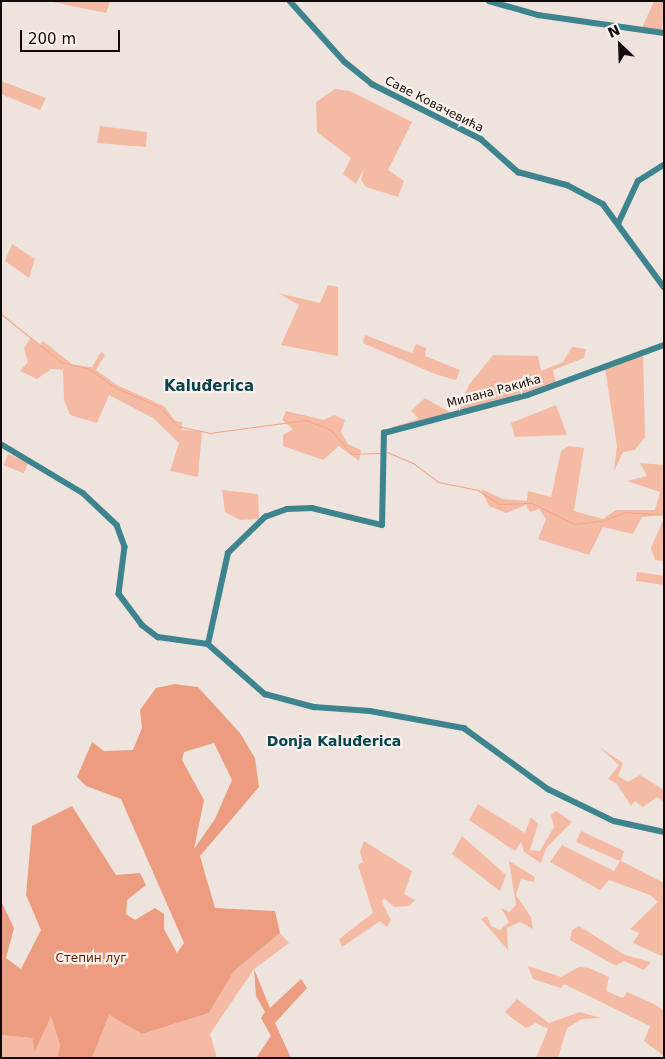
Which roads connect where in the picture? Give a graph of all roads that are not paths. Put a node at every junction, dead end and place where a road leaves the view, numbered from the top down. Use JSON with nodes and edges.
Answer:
{"nodes":[{"id":1,"x":290,"y":1,"type":"edge"},
{"id":2,"x":489,"y":1,"type":"edge"},
{"id":3,"x":664,"y":33,"type":"edge"},
{"id":4,"x":664,"y":165,"type":"edge"},
{"id":5,"x":618,"y":224,"type":"junction"},
{"id":6,"x":664,"y":287,"type":"edge"},
{"id":7,"x":664,"y":345,"type":"edge"},
{"id":8,"x":1,"y":444,"type":"edge"},
{"id":9,"x":208,"y":644,"type":"junction"},
{"id":10,"x":664,"y":832,"type":"edge"}],
"edges":[{"from":1,"to":5,"type":"street","name":"Саве Ковачевића"},
{"from":2,"to":3,"type":"street"},
{"from":4,"to":5,"type":"street"},
{"from":5,"to":6,"type":"street","name":"Саве Ковачевића"},
{"from":7,"to":9,"type":"street","name":"Милана Ракића"},
{"from":8,"to":9,"type":"street"},
{"from":9,"to":10,"type":"street"}]}
